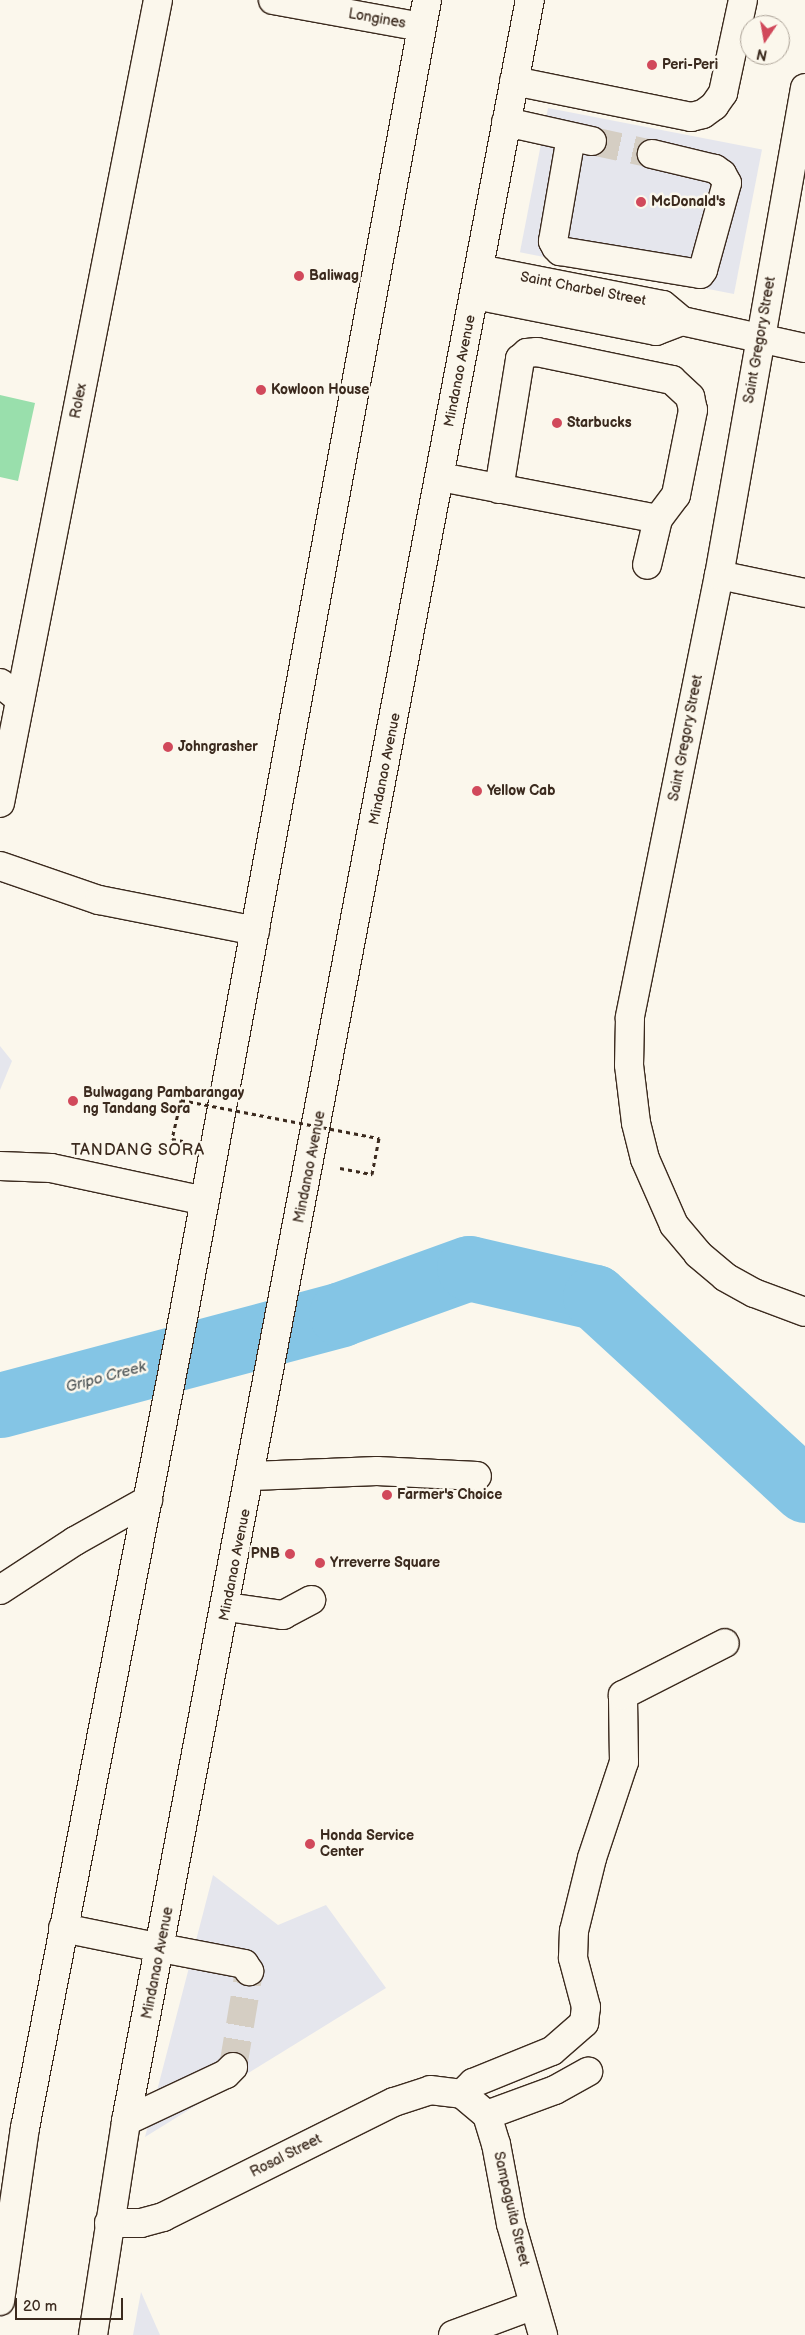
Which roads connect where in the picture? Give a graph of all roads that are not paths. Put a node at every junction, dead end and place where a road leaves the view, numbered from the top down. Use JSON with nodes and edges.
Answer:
{"nodes":[{"id":1,"x":158,"y":0,"type":"edge"},
{"id":2,"x":273,"y":0,"type":"edge"},
{"id":3,"x":427,"y":0,"type":"edge"},
{"id":4,"x":530,"y":0,"type":"edge"},
{"id":5,"x":743,"y":0,"type":"edge"},
{"id":6,"x":422,"y":27,"type":"junction"},
{"id":7,"x":514,"y":81,"type":"junction"},
{"id":8,"x":804,"y":98,"type":"edge"},
{"id":9,"x":506,"y":122,"type":"junction"},
{"id":10,"x":652,"y":154,"type":"tunnel mouth"},
{"id":11,"x":479,"y":269,"type":"junction"},
{"id":12,"x":475,"y":295,"type":"junction"},
{"id":13,"x":682,"y":322,"type":"junction"},
{"id":14,"x":760,"y":338,"type":"junction"},
{"id":15,"x":805,"y":348,"type":"edge"},
{"id":16,"x":440,"y":478,"type":"junction"},
{"id":17,"x":499,"y":489,"type":"junction"},
{"id":18,"x":658,"y":518,"type":"junction"},
{"id":19,"x":647,"y":565,"type":"dead end"},
{"id":20,"x":718,"y":575,"type":"junction"},
{"id":21,"x":805,"y":592,"type":"edge"},
{"id":22,"x":10,"y":691,"type":"edge"},
{"id":23,"x":0,"y":803,"type":"edge"},
{"id":24,"x":0,"y":866,"type":"edge"},
{"id":25,"x":255,"y":931,"type":"junction"},
{"id":26,"x":0,"y":1166,"type":"edge"},
{"id":27,"x":205,"y":1201,"type":"junction"},
{"id":28,"x":805,"y":1312,"type":"edge"},
{"id":29,"x":252,"y":1476,"type":"junction"},
{"id":30,"x":477,"y":1476,"type":"dead end"},
{"id":31,"x":148,"y":1500,"type":"junction"},
{"id":32,"x":0,"y":1590,"type":"edge"},
{"id":33,"x":311,"y":1600,"type":"dead end"},
{"id":34,"x":227,"y":1607,"type":"junction"},
{"id":35,"x":725,"y":1643,"type":"dead end"},
{"id":36,"x":63,"y":1928,"type":"junction"},
{"id":37,"x":162,"y":1948,"type":"junction"},
{"id":38,"x":249,"y":1971,"type":"dead end"},
{"id":39,"x":233,"y":2067,"type":"dead end"},
{"id":40,"x":588,"y":2072,"type":"dead end"},
{"id":41,"x":462,"y":2094,"type":"junction"},
{"id":42,"x":487,"y":2115,"type":"junction"},
{"id":43,"x":126,"y":2121,"type":"junction"},
{"id":44,"x":109,"y":2223,"type":"junction"},
{"id":45,"x":0,"y":2301,"type":"edge"},
{"id":46,"x":534,"y":2305,"type":"junction"},
{"id":47,"x":505,"y":2325,"type":"edge"},
{"id":48,"x":93,"y":2335,"type":"edge"},
{"id":49,"x":453,"y":2335,"type":"edge"},
{"id":50,"x":543,"y":2335,"type":"edge"}],
"edges":[{"from":1,"to":22,"type":"main road","name":"Rolex"},
{"from":2,"to":6,"type":"main road","name":"Longines"},
{"from":3,"to":6,"type":"main road"},
{"from":4,"to":7,"type":"main road","name":"Mindanao Avenue"},
{"from":5,"to":7,"type":"main road"},
{"from":6,"to":25,"type":"main road"},
{"from":7,"to":9,"type":"main road","name":"Mindanao Avenue"},
{"from":8,"to":14,"type":"main road","name":"Saint Gregory Street"},
{"from":9,"to":10,"type":"main road"},
{"from":9,"to":11,"type":"main road","name":"Mindanao Avenue"},
{"from":11,"to":12,"type":"main road","name":"Mindanao Avenue"},
{"from":11,"to":13,"type":"main road","name":"Saint Charbel Street"},
{"from":12,"to":13,"type":"main road","name":"Saint Charbel Street"},
{"from":12,"to":16,"type":"main road","name":"Mindanao Avenue"},
{"from":13,"to":14,"type":"main road"},
{"from":14,"to":15,"type":"main road"},
{"from":14,"to":20,"type":"main road","name":"Saint Gregory Street"},
{"from":16,"to":17,"type":"main road"},
{"from":16,"to":29,"type":"main road","name":"Mindanao Avenue"},
{"from":17,"to":18,"type":"main road"},
{"from":17,"to":18,"type":"main road"},
{"from":18,"to":19,"type":"main road"},
{"from":20,"to":21,"type":"main road"},
{"from":20,"to":28,"type":"main road","name":"Saint Gregory Street"},
{"from":22,"to":23,"type":"main road","name":"Rolex"},
{"from":24,"to":25,"type":"main road"},
{"from":25,"to":27,"type":"main road"},
{"from":26,"to":27,"type":"main road"},
{"from":27,"to":31,"type":"main road"},
{"from":29,"to":30,"type":"main road"},
{"from":29,"to":34,"type":"main road","name":"Mindanao Avenue"},
{"from":31,"to":32,"type":"main road"},
{"from":31,"to":36,"type":"main road"},
{"from":33,"to":34,"type":"main road"},
{"from":34,"to":37,"type":"main road","name":"Mindanao Avenue"},
{"from":35,"to":41,"type":"main road"},
{"from":36,"to":37,"type":"main road"},
{"from":36,"to":45,"type":"main road"},
{"from":37,"to":38,"type":"main road"},
{"from":37,"to":43,"type":"main road","name":"Mindanao Avenue"},
{"from":39,"to":43,"type":"main road"},
{"from":40,"to":42,"type":"main road"},
{"from":41,"to":42,"type":"main road"},
{"from":41,"to":44,"type":"main road","name":"Rosal Street"},
{"from":42,"to":46,"type":"main road","name":"Sampaguita Street"},
{"from":43,"to":44,"type":"main road","name":"Mindanao Avenue"},
{"from":44,"to":48,"type":"main road","name":"Mindanao Avenue"},
{"from":46,"to":47,"type":"main road"},
{"from":46,"to":50,"type":"main road","name":"Sampaguita Street"},
{"from":47,"to":49,"type":"main road"}]}
